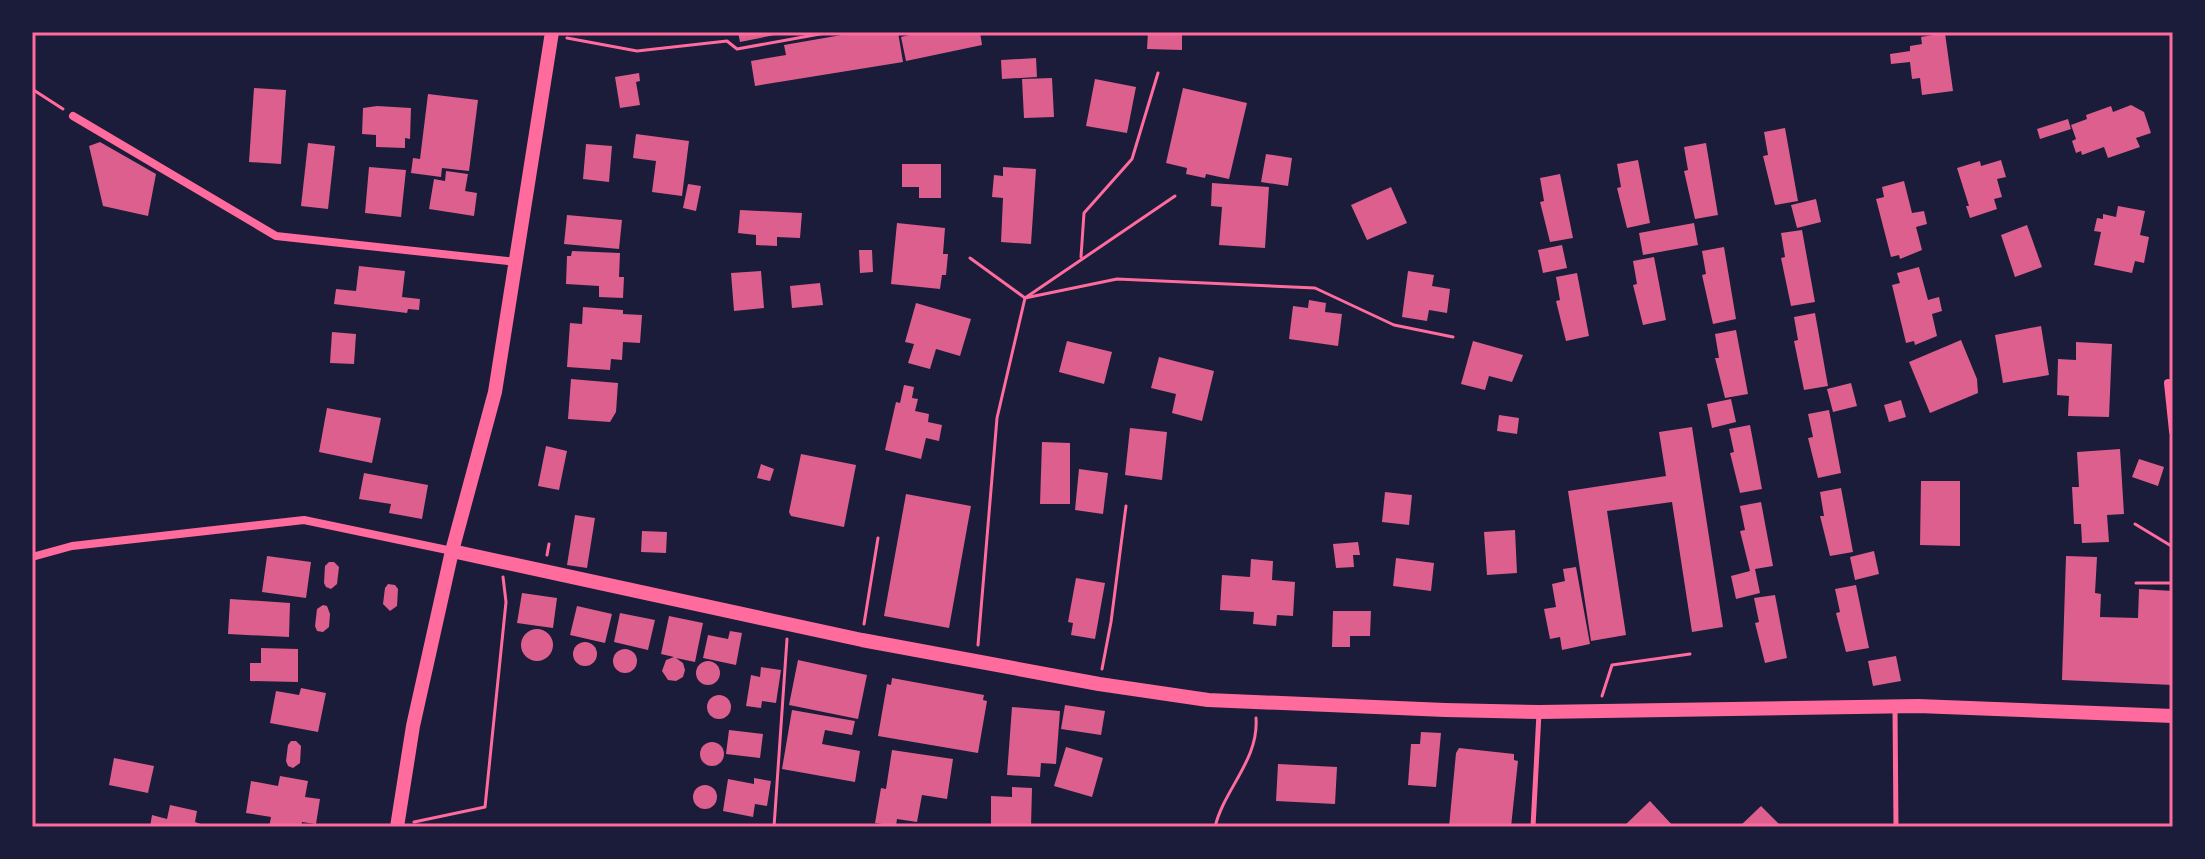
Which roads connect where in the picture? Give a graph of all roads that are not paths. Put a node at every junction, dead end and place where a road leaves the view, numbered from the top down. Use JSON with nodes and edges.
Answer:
{"nodes":[{"id":1,"x":552,"y":33,"type":"edge"},
{"id":2,"x":73,"y":116,"type":"road end"},
{"id":3,"x":516,"y":262,"type":"junction"},
{"id":4,"x":2168,"y":383,"type":"dead end"},
{"id":5,"x":2173,"y":431,"type":"edge"},
{"id":6,"x":452,"y":551,"type":"junction"},
{"id":7,"x":32,"y":557,"type":"edge"},
{"id":8,"x":1895,"y":706,"type":"junction"},
{"id":9,"x":1539,"y":712,"type":"junction"},
{"id":10,"x":2173,"y":716,"type":"edge"},
{"id":11,"x":397,"y":826,"type":"edge"},
{"id":12,"x":1533,"y":827,"type":"edge"},
{"id":13,"x":1896,"y":827,"type":"edge"}],
"edges":[{"from":1,"to":3,"type":"main road"},
{"from":2,"to":3,"type":"street"},
{"from":3,"to":6,"type":"main road"},
{"from":4,"to":5,"type":"street"},
{"from":6,"to":7,"type":"street"},
{"from":6,"to":9,"type":"main road"},
{"from":6,"to":11,"type":"main road"},
{"from":8,"to":9,"type":"main road"},
{"from":8,"to":10,"type":"main road"},
{"from":8,"to":13,"type":"lane"},
{"from":9,"to":12,"type":"lane"}]}
